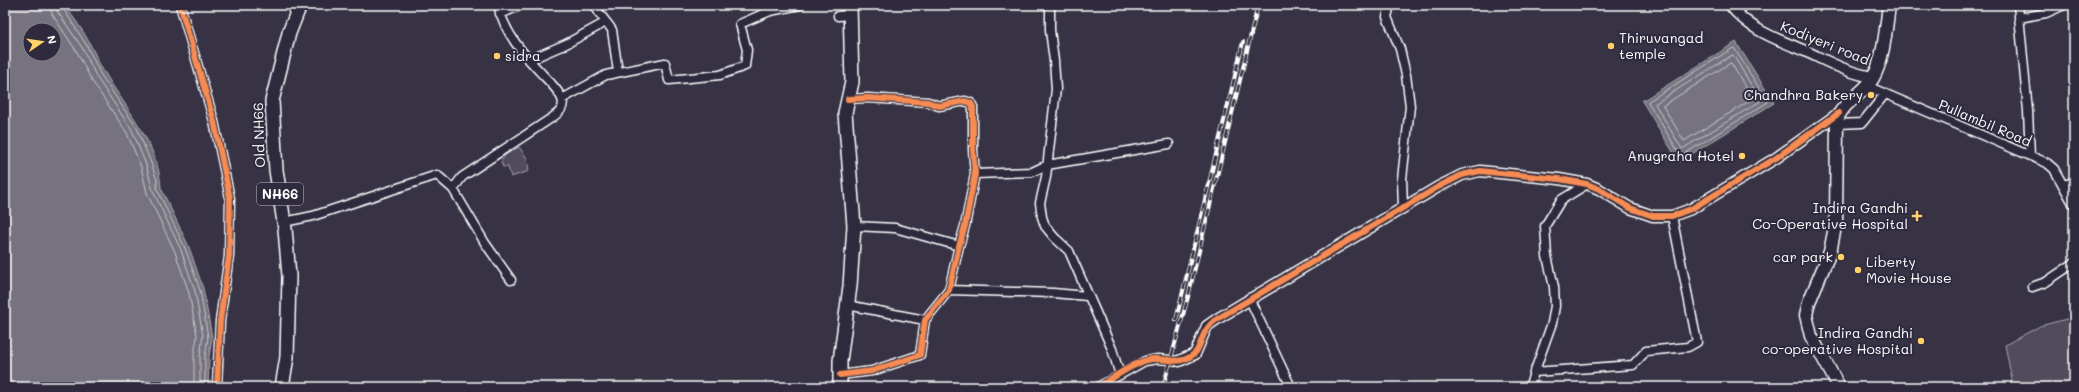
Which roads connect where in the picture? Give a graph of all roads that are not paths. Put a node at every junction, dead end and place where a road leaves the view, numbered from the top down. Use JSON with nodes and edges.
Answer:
{"nodes":[{"id":1,"x":180,"y":5,"type":"edge"},
{"id":2,"x":300,"y":5,"type":"edge"},
{"id":3,"x":498,"y":5,"type":"edge"},
{"id":4,"x":522,"y":5,"type":"edge"},
{"id":5,"x":595,"y":5,"type":"edge"},
{"id":6,"x":800,"y":5,"type":"edge"},
{"id":7,"x":1050,"y":5,"type":"edge"},
{"id":8,"x":1390,"y":5,"type":"edge"},
{"id":9,"x":1730,"y":5,"type":"edge"},
{"id":10,"x":1889,"y":5,"type":"edge"},
{"id":11,"x":2018,"y":5,"type":"edge"},
{"id":12,"x":2064,"y":5,"type":"edge"},
{"id":13,"x":846,"y":12,"type":"edge"},
{"id":14,"x":500,"y":14,"type":"junction"},
{"id":15,"x":2019,"y":18,"type":"junction"},
{"id":16,"x":606,"y":22,"type":"junction"},
{"id":17,"x":529,"y":60,"type":"junction"},
{"id":18,"x":618,"y":72,"type":"junction"},
{"id":19,"x":1870,"y":82,"type":"junction"},
{"id":20,"x":1885,"y":94,"type":"junction"},
{"id":21,"x":848,"y":98,"type":"junction"},
{"id":22,"x":562,"y":99,"type":"junction"},
{"id":23,"x":1838,"y":119,"type":"junction"},
{"id":24,"x":1169,"y":144,"type":"dead end"},
{"id":25,"x":2030,"y":156,"type":"junction"},
{"id":26,"x":1047,"y":165,"type":"junction"},
{"id":27,"x":975,"y":174,"type":"junction"},
{"id":28,"x":2074,"y":182,"type":"edge"},
{"id":29,"x":1587,"y":184,"type":"junction"},
{"id":30,"x":2063,"y":185,"type":"junction"},
{"id":31,"x":453,"y":189,"type":"junction"},
{"id":32,"x":2074,"y":205,"type":"edge"},
{"id":33,"x":1403,"y":208,"type":"junction"},
{"id":34,"x":1672,"y":216,"type":"junction"},
{"id":35,"x":284,"y":222,"type":"junction"},
{"id":36,"x":854,"y":226,"type":"junction"},
{"id":37,"x":959,"y":246,"type":"junction"},
{"id":38,"x":2074,"y":264,"type":"edge"},
{"id":39,"x":511,"y":280,"type":"dead end"},
{"id":40,"x":2032,"y":287,"type":"dead end"},
{"id":41,"x":949,"y":290,"type":"junction"},
{"id":42,"x":1087,"y":296,"type":"junction"},
{"id":43,"x":1249,"y":298,"type":"junction"},
{"id":44,"x":847,"y":305,"type":"junction"},
{"id":45,"x":925,"y":320,"type":"junction"},
{"id":46,"x":1179,"y":362,"type":"joint"},
{"id":47,"x":1534,"y":372,"type":"junction"},
{"id":48,"x":1120,"y":374,"type":"junction"},
{"id":49,"x":840,"y":381,"type":"edge"},
{"id":50,"x":217,"y":387,"type":"edge"},
{"id":51,"x":282,"y":387,"type":"edge"},
{"id":52,"x":1098,"y":387,"type":"edge"},
{"id":53,"x":1291,"y":387,"type":"edge"},
{"id":54,"x":1529,"y":387,"type":"edge"},
{"id":55,"x":1840,"y":387,"type":"edge"}],
"edges":[{"from":1,"to":50,"type":"street"},
{"from":2,"to":35,"type":"main road","name":"Old NH66","number":"NH66"},
{"from":3,"to":14,"type":"street"},
{"from":4,"to":14,"type":"street"},
{"from":5,"to":16,"type":"street"},
{"from":6,"to":18,"type":"street"},
{"from":7,"to":26,"type":"street"},
{"from":8,"to":33,"type":"street"},
{"from":9,"to":19,"type":"street","name":"Kodiyeri road"},
{"from":10,"to":19,"type":"main road"},
{"from":11,"to":15,"type":"street"},
{"from":12,"to":15,"type":"street"},
{"from":13,"to":21,"type":"main road"},
{"from":14,"to":17,"type":"street"},
{"from":15,"to":25,"type":"street"},
{"from":16,"to":17,"type":"street"},
{"from":16,"to":18,"type":"street"},
{"from":17,"to":22,"type":"street"},
{"from":18,"to":22,"type":"street"},
{"from":19,"to":20,"type":"street","name":"Pullambil Road"},
{"from":19,"to":23,"type":"main road"},
{"from":20,"to":23,"type":"street"},
{"from":20,"to":25,"type":"street","name":"Pullambil Road"},
{"from":21,"to":27,"type":"street"},
{"from":21,"to":36,"type":"main road"},
{"from":22,"to":31,"type":"street"},
{"from":23,"to":34,"type":"street"},
{"from":23,"to":55,"type":"main road"},
{"from":24,"to":26,"type":"street"},
{"from":25,"to":30,"type":"street","name":"Pullambil Road"},
{"from":26,"to":27,"type":"street"},
{"from":26,"to":42,"type":"street"},
{"from":27,"to":37,"type":"street"},
{"from":28,"to":30,"type":"street"},
{"from":29,"to":33,"type":"street"},
{"from":29,"to":34,"type":"street"},
{"from":29,"to":47,"type":"street"},
{"from":30,"to":32,"type":"street","name":"Pullambil Road"},
{"from":31,"to":35,"type":"street"},
{"from":31,"to":39,"type":"street"},
{"from":33,"to":43,"type":"street"},
{"from":34,"to":47,"type":"street"},
{"from":35,"to":51,"type":"main road","name":"Old NH66","number":"NH66"},
{"from":36,"to":37,"type":"street"},
{"from":36,"to":44,"type":"main road"},
{"from":37,"to":41,"type":"street"},
{"from":38,"to":40,"type":"street"},
{"from":41,"to":42,"type":"street"},
{"from":41,"to":45,"type":"street"},
{"from":42,"to":48,"type":"street"},
{"from":43,"to":46,"type":"street"},
{"from":43,"to":53,"type":"street"},
{"from":44,"to":45,"type":"street"},
{"from":44,"to":49,"type":"main road"},
{"from":45,"to":49,"type":"street"},
{"from":46,"to":48,"type":"street"},
{"from":47,"to":54,"type":"street"},
{"from":48,"to":52,"type":"street"}]}
